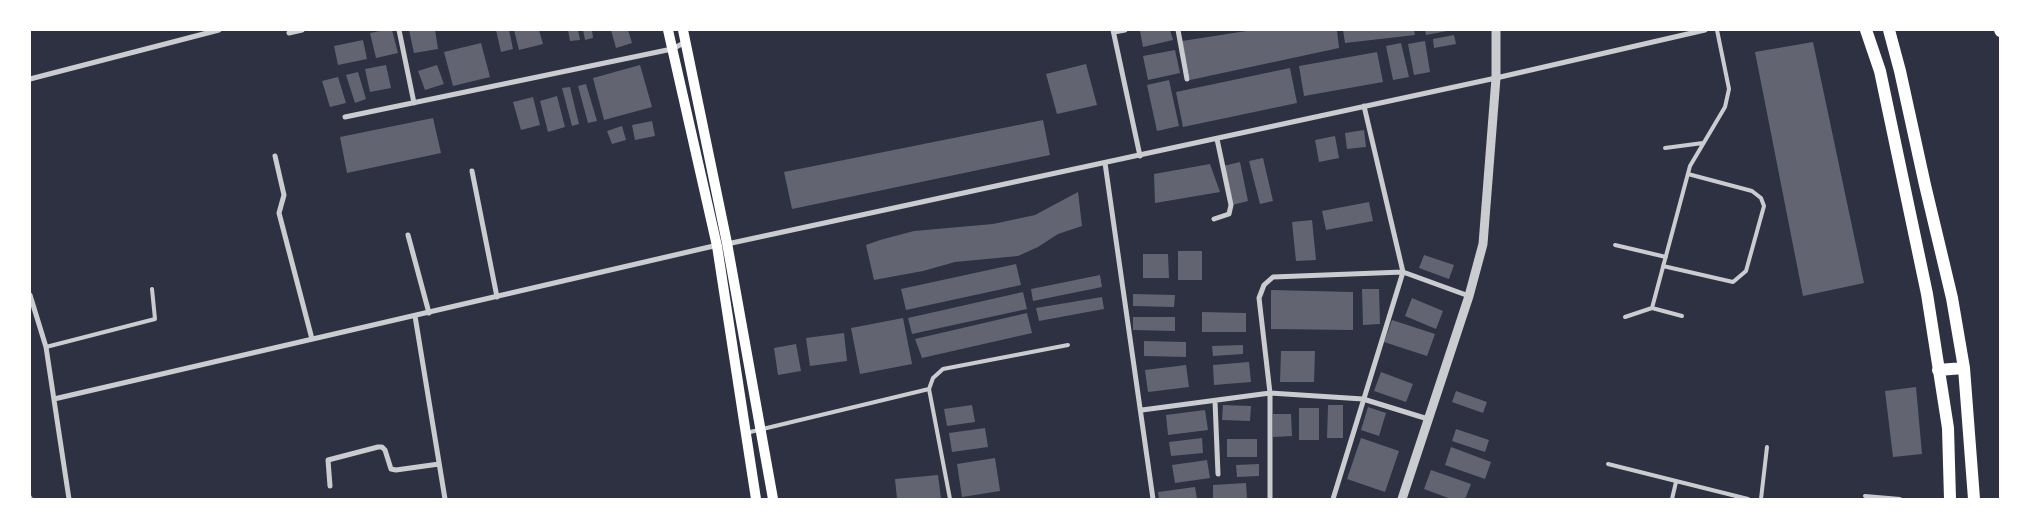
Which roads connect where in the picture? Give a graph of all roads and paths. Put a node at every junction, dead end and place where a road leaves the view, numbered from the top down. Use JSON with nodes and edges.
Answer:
{"nodes":[{"id":1,"x":219,"y":30,"type":"edge"},
{"id":2,"x":302,"y":30,"type":"edge"},
{"id":3,"x":399,"y":30,"type":"edge"},
{"id":4,"x":668,"y":30,"type":"edge"},
{"id":5,"x":683,"y":30,"type":"edge"},
{"id":6,"x":1125,"y":30,"type":"edge"},
{"id":7,"x":1178,"y":30,"type":"edge"},
{"id":8,"x":1496,"y":30,"type":"edge"},
{"id":9,"x":1705,"y":30,"type":"edge"},
{"id":10,"x":1717,"y":30,"type":"edge"},
{"id":11,"x":1866,"y":30,"type":"edge"},
{"id":12,"x":1889,"y":30,"type":"edge"},
{"id":13,"x":1114,"y":31,"type":"edge"},
{"id":14,"x":289,"y":33,"type":"dead end"},
{"id":15,"x":686,"y":42,"type":"junction"},
{"id":16,"x":672,"y":49,"type":"junction"},
{"id":17,"x":1496,"y":78,"type":"junction"},
{"id":18,"x":30,"y":79,"type":"edge"},
{"id":19,"x":1187,"y":79,"type":"dead end"},
{"id":20,"x":414,"y":103,"type":"junction"},
{"id":21,"x":1364,"y":106,"type":"junction"},
{"id":22,"x":345,"y":117,"type":"dead end"},
{"id":23,"x":1217,"y":138,"type":"junction"},
{"id":24,"x":1704,"y":143,"type":"junction"},
{"id":25,"x":1665,"y":148,"type":"dead end"},
{"id":26,"x":275,"y":156,"type":"dead end"},
{"id":27,"x":1140,"y":156,"type":"junction"},
{"id":28,"x":1105,"y":163,"type":"junction"},
{"id":29,"x":472,"y":171,"type":"dead end"},
{"id":30,"x":1688,"y":174,"type":"junction"},
{"id":31,"x":1214,"y":219,"type":"dead end"},
{"id":32,"x":408,"y":235,"type":"dead end"},
{"id":33,"x":722,"y":245,"type":"junction"},
{"id":34,"x":1615,"y":245,"type":"dead end"},
{"id":35,"x":1666,"y":257,"type":"junction"},
{"id":36,"x":1663,"y":266,"type":"junction"},
{"id":37,"x":1403,"y":272,"type":"junction"},
{"id":38,"x":152,"y":289,"type":"dead end"},
{"id":39,"x":30,"y":296,"type":"edge"},
{"id":40,"x":1469,"y":296,"type":"junction"},
{"id":41,"x":497,"y":297,"type":"junction"},
{"id":42,"x":1652,"y":308,"type":"junction"},
{"id":43,"x":429,"y":313,"type":"junction"},
{"id":44,"x":415,"y":316,"type":"junction"},
{"id":45,"x":1682,"y":316,"type":"dead end"},
{"id":46,"x":1625,"y":317,"type":"dead end"},
{"id":47,"x":312,"y":339,"type":"junction"},
{"id":48,"x":1068,"y":345,"type":"dead end"},
{"id":49,"x":46,"y":347,"type":"junction"},
{"id":50,"x":1964,"y":368,"type":"junction"},
{"id":51,"x":1938,"y":370,"type":"junction"},
{"id":52,"x":929,"y":389,"type":"junction"},
{"id":53,"x":1270,"y":393,"type":"junction"},
{"id":54,"x":54,"y":399,"type":"junction"},
{"id":55,"x":1363,"y":399,"type":"junction"},
{"id":56,"x":1215,"y":400,"type":"junction"},
{"id":57,"x":1142,"y":410,"type":"junction"},
{"id":58,"x":1428,"y":419,"type":"junction"},
{"id":59,"x":760,"y":430,"type":"junction"},
{"id":60,"x":745,"y":434,"type":"junction"},
{"id":61,"x":1767,"y":447,"type":"dead end"},
{"id":62,"x":439,"y":464,"type":"junction"},
{"id":63,"x":1608,"y":464,"type":"dead end"},
{"id":64,"x":1218,"y":474,"type":"dead end"},
{"id":65,"x":1676,"y":482,"type":"junction"},
{"id":66,"x":330,"y":486,"type":"dead end"},
{"id":67,"x":1865,"y":496,"type":"dead end"},
{"id":68,"x":69,"y":499,"type":"edge"},
{"id":69,"x":445,"y":499,"type":"edge"},
{"id":70,"x":756,"y":499,"type":"edge"},
{"id":71,"x":773,"y":499,"type":"edge"},
{"id":72,"x":950,"y":499,"type":"edge"},
{"id":73,"x":1153,"y":499,"type":"edge"},
{"id":74,"x":1270,"y":499,"type":"edge"},
{"id":75,"x":1334,"y":499,"type":"edge"},
{"id":76,"x":1402,"y":499,"type":"edge"},
{"id":77,"x":1672,"y":499,"type":"edge"},
{"id":78,"x":1748,"y":499,"type":"edge"},
{"id":79,"x":1761,"y":499,"type":"edge"},
{"id":80,"x":1900,"y":499,"type":"edge"},
{"id":81,"x":1950,"y":499,"type":"edge"},
{"id":82,"x":1974,"y":499,"type":"edge"}],
"edges":[{"from":1,"to":18,"type":"street"},
{"from":2,"to":14,"type":"street"},
{"from":3,"to":20,"type":"street"},
{"from":4,"to":16,"type":"main road"},
{"from":5,"to":15,"type":"main road"},
{"from":6,"to":13,"type":"street"},
{"from":7,"to":19,"type":"street"},
{"from":8,"to":17,"type":"street"},
{"from":9,"to":17,"type":"street"},
{"from":10,"to":24,"type":"lane"},
{"from":11,"to":51,"type":"main road"},
{"from":12,"to":50,"type":"main road"},
{"from":13,"to":27,"type":"street"},
{"from":15,"to":16,"type":"street"},
{"from":15,"to":33,"type":"main road"},
{"from":16,"to":20,"type":"street"},
{"from":16,"to":33,"type":"main road"},
{"from":17,"to":21,"type":"street"},
{"from":17,"to":40,"type":"street"},
{"from":20,"to":22,"type":"street"},
{"from":21,"to":23,"type":"street"},
{"from":21,"to":37,"type":"street"},
{"from":23,"to":27,"type":"street"},
{"from":23,"to":31,"type":"street"},
{"from":24,"to":25,"type":"lane"},
{"from":24,"to":30,"type":"lane"},
{"from":26,"to":47,"type":"street"},
{"from":27,"to":28,"type":"street"},
{"from":28,"to":33,"type":"street"},
{"from":28,"to":57,"type":"street"},
{"from":29,"to":41,"type":"street"},
{"from":30,"to":35,"type":"lane"},
{"from":30,"to":36,"type":"lane"},
{"from":32,"to":43,"type":"street"},
{"from":33,"to":41,"type":"street"},
{"from":33,"to":59,"type":"main road"},
{"from":33,"to":60,"type":"main road"},
{"from":34,"to":35,"type":"lane"},
{"from":35,"to":36,"type":"lane"},
{"from":36,"to":42,"type":"lane"},
{"from":37,"to":40,"type":"street"},
{"from":37,"to":53,"type":"street"},
{"from":37,"to":55,"type":"street"},
{"from":38,"to":49,"type":"lane"},
{"from":39,"to":49,"type":"street"},
{"from":40,"to":58,"type":"street"},
{"from":41,"to":43,"type":"street"},
{"from":42,"to":45,"type":"lane"},
{"from":42,"to":46,"type":"lane"},
{"from":43,"to":44,"type":"street"},
{"from":44,"to":47,"type":"street"},
{"from":44,"to":62,"type":"street"},
{"from":47,"to":54,"type":"street"},
{"from":48,"to":52,"type":"lane"},
{"from":49,"to":54,"type":"street"},
{"from":50,"to":51,"type":"main road"},
{"from":50,"to":82,"type":"main road"},
{"from":51,"to":81,"type":"main road"},
{"from":52,"to":59,"type":"lane"},
{"from":52,"to":72,"type":"lane"},
{"from":53,"to":55,"type":"street"},
{"from":53,"to":56,"type":"street"},
{"from":53,"to":74,"type":"street"},
{"from":54,"to":68,"type":"street"},
{"from":55,"to":58,"type":"street"},
{"from":55,"to":75,"type":"street"},
{"from":56,"to":57,"type":"street"},
{"from":56,"to":64,"type":"street"},
{"from":57,"to":73,"type":"street"},
{"from":58,"to":76,"type":"street"},
{"from":59,"to":60,"type":"lane"},
{"from":59,"to":71,"type":"main road"},
{"from":60,"to":70,"type":"main road"},
{"from":61,"to":79,"type":"lane"},
{"from":62,"to":66,"type":"street"},
{"from":62,"to":69,"type":"street"},
{"from":63,"to":65,"type":"lane"},
{"from":65,"to":77,"type":"lane"},
{"from":65,"to":78,"type":"lane"},
{"from":67,"to":80,"type":"lane"}]}
